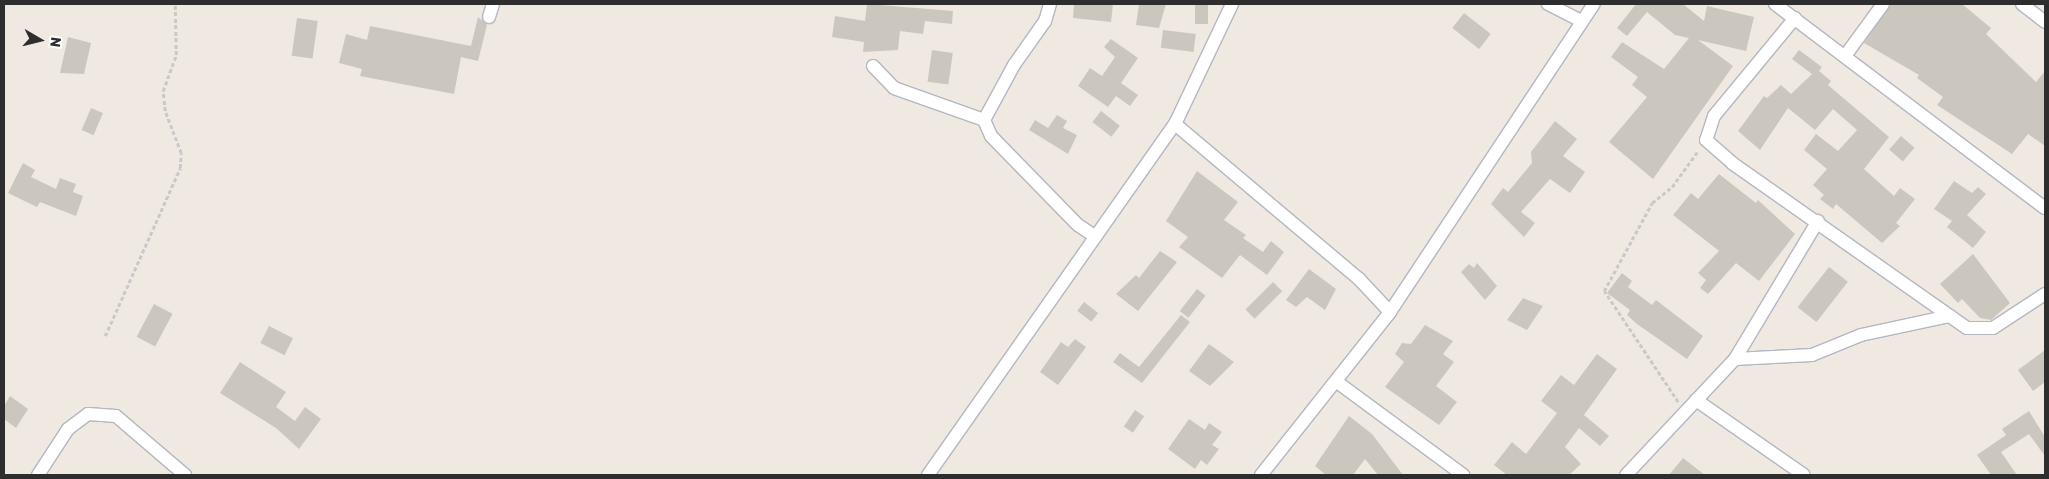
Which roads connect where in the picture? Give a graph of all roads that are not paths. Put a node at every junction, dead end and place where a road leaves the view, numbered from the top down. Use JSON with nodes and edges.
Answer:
{"nodes":[{"id":1,"x":493,"y":4,"type":"edge"},
{"id":2,"x":1050,"y":4,"type":"edge"},
{"id":3,"x":1232,"y":4,"type":"edge"},
{"id":4,"x":1548,"y":4,"type":"edge"},
{"id":5,"x":1594,"y":4,"type":"edge"},
{"id":6,"x":1775,"y":4,"type":"edge"},
{"id":7,"x":1883,"y":4,"type":"edge"},
{"id":8,"x":2022,"y":4,"type":"edge"},
{"id":9,"x":490,"y":17,"type":"dead end"},
{"id":10,"x":1795,"y":18,"type":"junction"},
{"id":11,"x":1582,"y":21,"type":"junction"},
{"id":12,"x":2045,"y":22,"type":"edge"},
{"id":13,"x":1846,"y":56,"type":"junction"},
{"id":14,"x":873,"y":66,"type":"dead end"},
{"id":15,"x":984,"y":120,"type":"junction"},
{"id":16,"x":1175,"y":124,"type":"junction"},
{"id":17,"x":2045,"y":208,"type":"edge"},
{"id":18,"x":1818,"y":221,"type":"junction"},
{"id":19,"x":1093,"y":234,"type":"junction"},
{"id":20,"x":2045,"y":294,"type":"edge"},
{"id":21,"x":1390,"y":312,"type":"junction"},
{"id":22,"x":1950,"y":316,"type":"junction"},
{"id":23,"x":1735,"y":359,"type":"junction"},
{"id":24,"x":1337,"y":382,"type":"junction"},
{"id":25,"x":1696,"y":400,"type":"junction"},
{"id":26,"x":38,"y":475,"type":"edge"},
{"id":27,"x":185,"y":475,"type":"edge"},
{"id":28,"x":928,"y":475,"type":"edge"},
{"id":29,"x":1261,"y":475,"type":"edge"},
{"id":30,"x":1463,"y":475,"type":"edge"},
{"id":31,"x":1626,"y":475,"type":"edge"},
{"id":32,"x":1804,"y":475,"type":"edge"}],
"edges":[{"from":1,"to":9,"type":"street"},
{"from":2,"to":15,"type":"street"},
{"from":3,"to":16,"type":"street"},
{"from":4,"to":11,"type":"street"},
{"from":5,"to":11,"type":"street"},
{"from":6,"to":10,"type":"street"},
{"from":7,"to":13,"type":"street"},
{"from":8,"to":12,"type":"street"},
{"from":10,"to":13,"type":"street"},
{"from":10,"to":18,"type":"street"},
{"from":11,"to":21,"type":"street"},
{"from":13,"to":17,"type":"street"},
{"from":14,"to":15,"type":"street"},
{"from":15,"to":19,"type":"street"},
{"from":16,"to":19,"type":"street"},
{"from":16,"to":21,"type":"street"},
{"from":18,"to":22,"type":"street"},
{"from":18,"to":23,"type":"street"},
{"from":19,"to":28,"type":"street"},
{"from":20,"to":22,"type":"street"},
{"from":21,"to":24,"type":"street"},
{"from":22,"to":23,"type":"street"},
{"from":23,"to":25,"type":"street"},
{"from":24,"to":29,"type":"street"},
{"from":24,"to":30,"type":"street"},
{"from":25,"to":31,"type":"street"},
{"from":25,"to":32,"type":"street"},
{"from":26,"to":27,"type":"street"}]}
